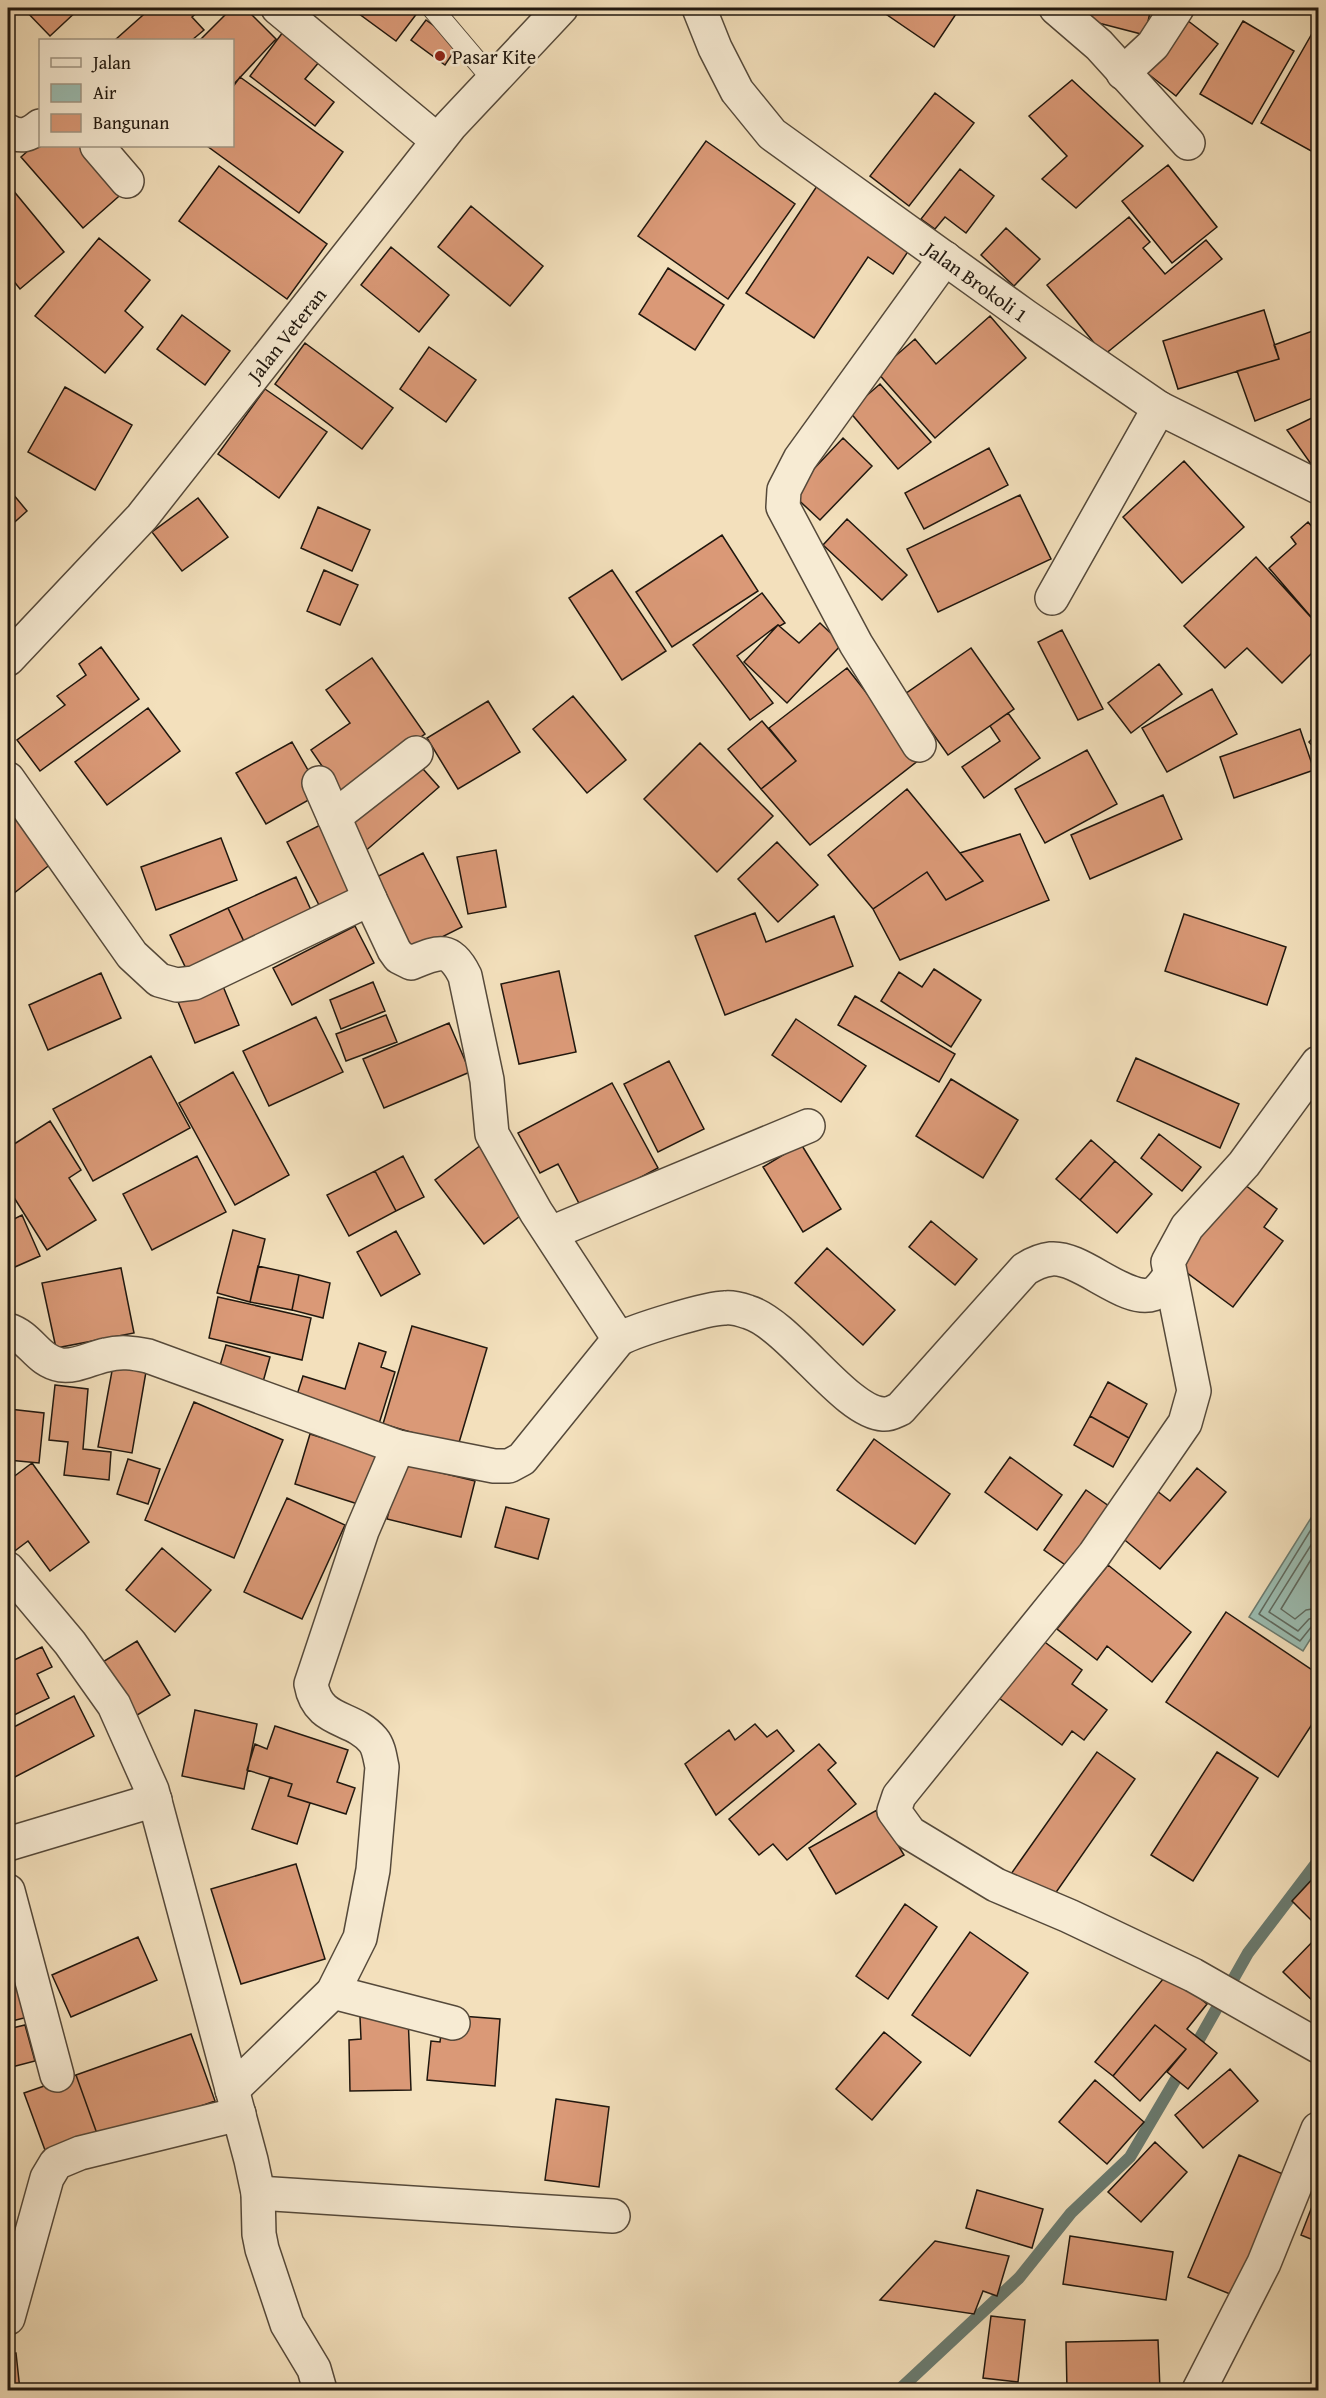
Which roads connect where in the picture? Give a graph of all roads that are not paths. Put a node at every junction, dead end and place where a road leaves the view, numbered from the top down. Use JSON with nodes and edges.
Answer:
{"nodes":[{"id":1,"x":278,"y":8,"type":"edge"},
{"id":2,"x":432,"y":8,"type":"edge"},
{"id":3,"x":561,"y":8,"type":"edge"},
{"id":4,"x":699,"y":8,"type":"edge"},
{"id":5,"x":1056,"y":8,"type":"edge"},
{"id":6,"x":1177,"y":8,"type":"edge"},
{"id":7,"x":1123,"y":73,"type":"junction"},
{"id":8,"x":493,"y":80,"type":"junction"},
{"id":9,"x":39,"y":127,"type":"edge"},
{"id":10,"x":8,"y":130,"type":"edge"},
{"id":11,"x":438,"y":141,"type":"junction"},
{"id":12,"x":1188,"y":143,"type":"dead end"},
{"id":13,"x":98,"y":147,"type":"edge"},
{"id":14,"x":127,"y":181,"type":"dead end"},
{"id":15,"x":945,"y":258,"type":"junction"},
{"id":16,"x":1159,"y":408,"type":"junction"},
{"id":17,"x":1318,"y":488,"type":"edge"},
{"id":18,"x":1052,"y":598,"type":"dead end"},
{"id":19,"x":8,"y":658,"type":"edge"},
{"id":20,"x":919,"y":745,"type":"dead end"},
{"id":21,"x":416,"y":753,"type":"dead end"},
{"id":22,"x":8,"y":779,"type":"edge"},
{"id":23,"x":319,"y":783,"type":"dead end"},
{"id":24,"x":334,"y":817,"type":"junction"},
{"id":25,"x":370,"y":899,"type":"junction"},
{"id":26,"x":1318,"y":1063,"type":"edge"},
{"id":27,"x":1308,"y":1096,"type":"edge"},
{"id":28,"x":808,"y":1126,"type":"dead end"},
{"id":29,"x":550,"y":1233,"type":"junction"},
{"id":30,"x":1169,"y":1277,"type":"junction"},
{"id":31,"x":8,"y":1330,"type":"edge"},
{"id":32,"x":619,"y":1339,"type":"junction"},
{"id":33,"x":398,"y":1448,"type":"junction"},
{"id":34,"x":8,"y":1569,"type":"edge"},
{"id":35,"x":155,"y":1800,"type":"junction"},
{"id":36,"x":8,"y":1844,"type":"edge"},
{"id":37,"x":8,"y":1891,"type":"edge"},
{"id":38,"x":333,"y":1992,"type":"junction"},
{"id":39,"x":453,"y":2023,"type":"dead end"},
{"id":40,"x":1318,"y":2046,"type":"edge"},
{"id":41,"x":57,"y":2075,"type":"dead end"},
{"id":42,"x":235,"y":2102,"type":"junction"},
{"id":43,"x":1318,"y":2129,"type":"edge"},
{"id":44,"x":258,"y":2193,"type":"junction"},
{"id":45,"x":613,"y":2216,"type":"dead end"},
{"id":46,"x":8,"y":2318,"type":"edge"},
{"id":47,"x":320,"y":2391,"type":"edge"},
{"id":48,"x":1199,"y":2391,"type":"edge"}],
"edges":[{"from":1,"to":11,"type":"street"},
{"from":2,"to":8,"type":"lane"},
{"from":3,"to":8,"type":"street","name":"Jalan Veteran"},
{"from":4,"to":15,"type":"street","name":"Jalan Brokoli 1"},
{"from":5,"to":7,"type":"street"},
{"from":6,"to":7,"type":"street"},
{"from":7,"to":12,"type":"street"},
{"from":8,"to":11,"type":"street","name":"Jalan Veteran"},
{"from":9,"to":10,"type":"street"},
{"from":11,"to":19,"type":"street","name":"Jalan Veteran"},
{"from":13,"to":14,"type":"street"},
{"from":15,"to":16,"type":"street","name":"Jalan Brokoli 1"},
{"from":15,"to":20,"type":"street"},
{"from":16,"to":17,"type":"street","name":"Jalan Brokoli 1"},
{"from":16,"to":18,"type":"street"},
{"from":21,"to":24,"type":"street"},
{"from":22,"to":25,"type":"street"},
{"from":23,"to":24,"type":"street"},
{"from":24,"to":25,"type":"street"},
{"from":25,"to":29,"type":"street"},
{"from":26,"to":27,"type":"street"},
{"from":27,"to":30,"type":"street"},
{"from":28,"to":29,"type":"street"},
{"from":29,"to":32,"type":"street"},
{"from":30,"to":32,"type":"street"},
{"from":30,"to":40,"type":"street"},
{"from":31,"to":33,"type":"street"},
{"from":32,"to":33,"type":"street"},
{"from":33,"to":38,"type":"street"},
{"from":34,"to":35,"type":"street"},
{"from":35,"to":36,"type":"street"},
{"from":35,"to":42,"type":"street"},
{"from":37,"to":41,"type":"street"},
{"from":38,"to":39,"type":"street"},
{"from":38,"to":42,"type":"street"},
{"from":42,"to":44,"type":"street"},
{"from":42,"to":46,"type":"street"},
{"from":43,"to":48,"type":"street"},
{"from":44,"to":45,"type":"street"},
{"from":44,"to":47,"type":"street"}]}
